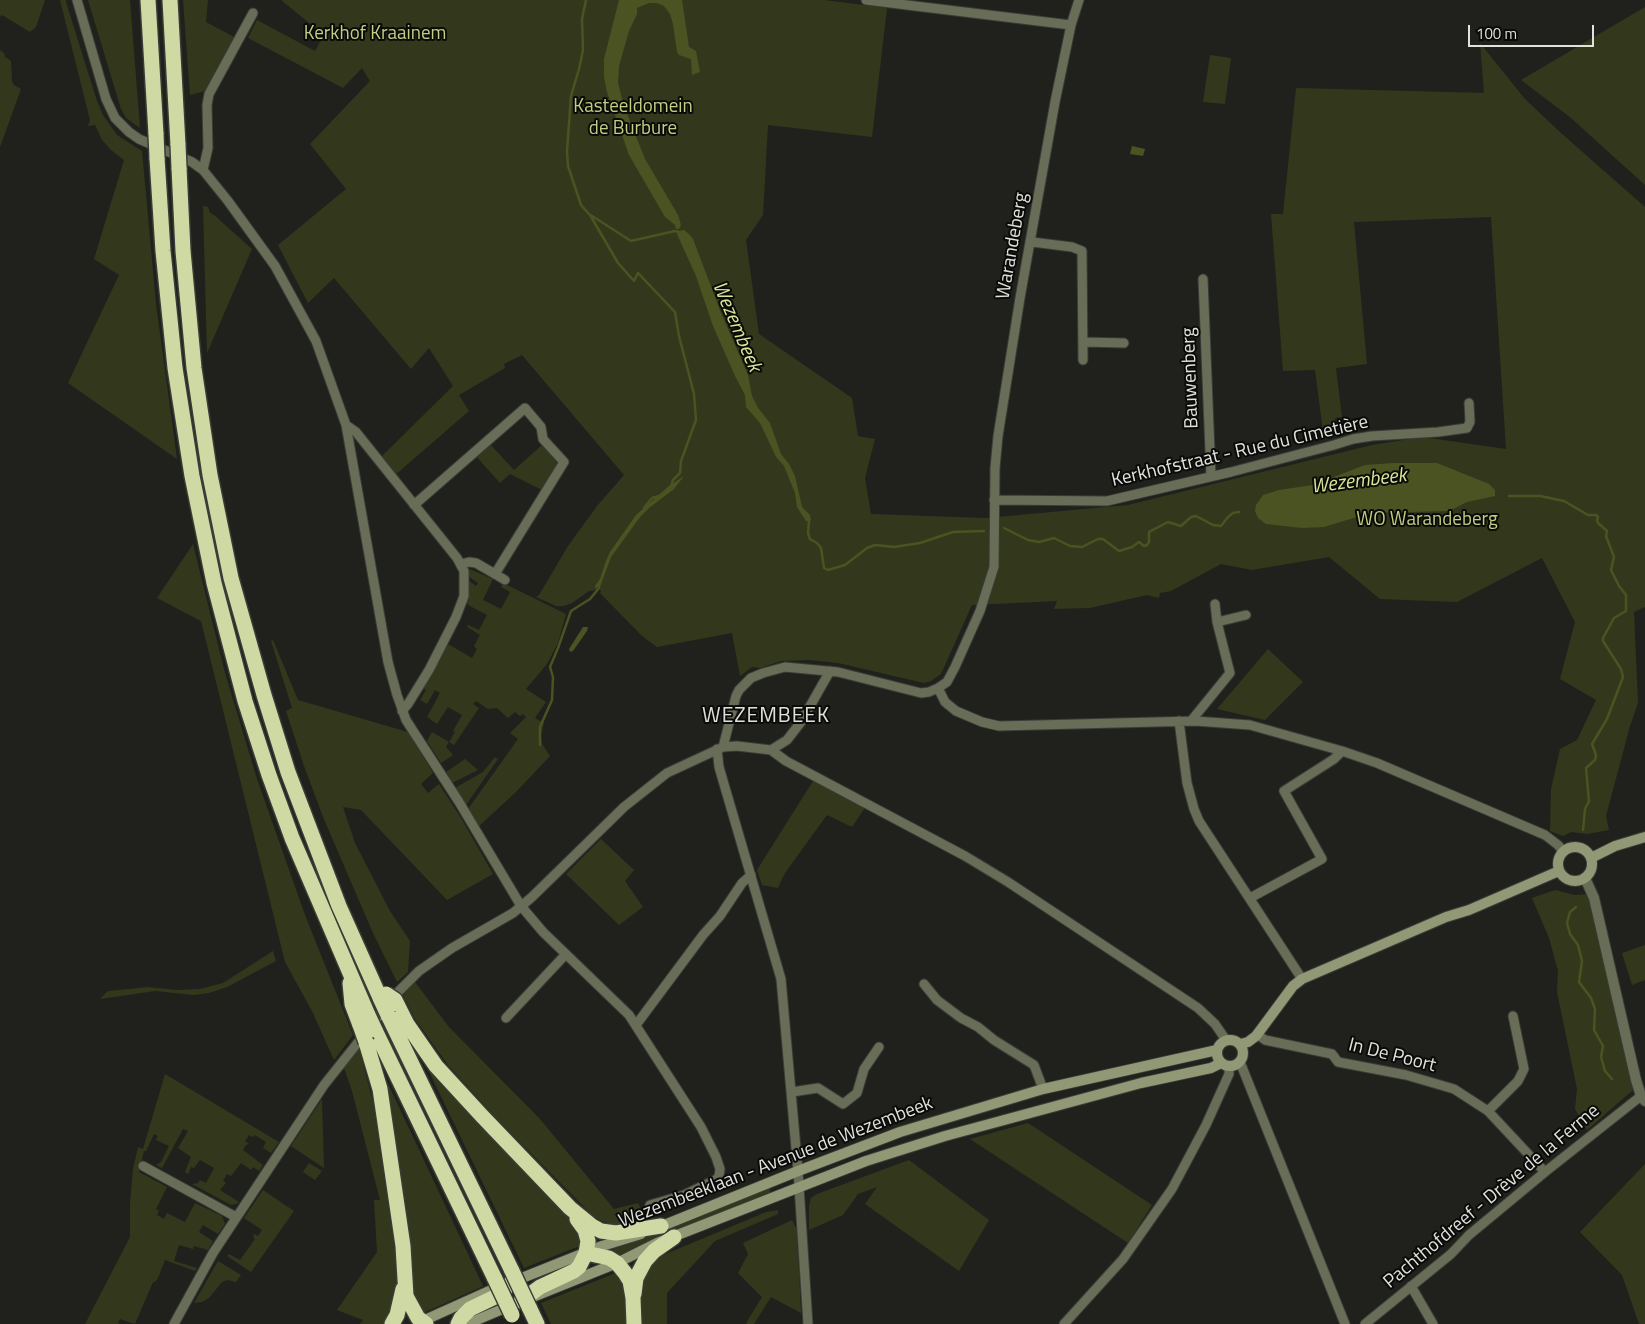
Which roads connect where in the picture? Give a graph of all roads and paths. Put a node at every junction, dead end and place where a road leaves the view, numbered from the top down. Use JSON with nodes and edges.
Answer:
{"nodes":[{"id":1,"x":76,"y":0,"type":"edge"},
{"id":2,"x":148,"y":0,"type":"edge"},
{"id":3,"x":170,"y":0,"type":"edge"},
{"id":4,"x":866,"y":0,"type":"edge"},
{"id":5,"x":1079,"y":0,"type":"edge"},
{"id":6,"x":254,"y":13,"type":"dead end"},
{"id":7,"x":1071,"y":26,"type":"junction"},
{"id":8,"x":203,"y":170,"type":"junction"},
{"id":9,"x":1032,"y":242,"type":"junction"},
{"id":10,"x":1203,"y":279,"type":"dead end"},
{"id":11,"x":1083,"y":342,"type":"junction"},
{"id":12,"x":1124,"y":342,"type":"dead end"},
{"id":13,"x":1083,"y":360,"type":"dead end"},
{"id":14,"x":1469,"y":403,"type":"dead end"},
{"id":15,"x":346,"y":425,"type":"junction"},
{"id":16,"x":1211,"y":476,"type":"junction"},
{"id":17,"x":994,"y":500,"type":"junction"},
{"id":18,"x":414,"y":505,"type":"junction"},
{"id":19,"x":461,"y":564,"type":"junction"},
{"id":20,"x":495,"y":574,"type":"junction"},
{"id":21,"x":505,"y":580,"type":"dead end"},
{"id":22,"x":1215,"y":604,"type":"dead end"},
{"id":23,"x":1246,"y":615,"type":"dead end"},
{"id":24,"x":1217,"y":622,"type":"junction"},
{"id":25,"x":830,"y":671,"type":"junction"},
{"id":26,"x":938,"y":688,"type":"junction"},
{"id":27,"x":402,"y":711,"type":"junction"},
{"id":28,"x":1179,"y":721,"type":"junction"},
{"id":29,"x":1191,"y":721,"type":"junction"},
{"id":30,"x":720,"y":748,"type":"junction"},
{"id":31,"x":771,"y":750,"type":"junction"},
{"id":32,"x":1342,"y":751,"type":"junction"},
{"id":33,"x":1645,"y":836,"type":"edge"},
{"id":34,"x":1563,"y":852,"type":"junction"},
{"id":35,"x":1591,"y":858,"type":"junction"},
{"id":36,"x":1559,"y":871,"type":"junction"},
{"id":37,"x":752,"y":875,"type":"junction"},
{"id":38,"x":1587,"y":881,"type":"junction"},
{"id":39,"x":1250,"y":898,"type":"junction"},
{"id":40,"x":521,"y":906,"type":"junction"},
{"id":41,"x":566,"y":954,"type":"junction"},
{"id":42,"x":1302,"y":979,"type":"junction"},
{"id":43,"x":924,"y":984,"type":"dead end"},
{"id":44,"x":386,"y":1000,"type":"junction"},
{"id":45,"x":1513,"y":1016,"type":"dead end"},
{"id":46,"x":506,"y":1018,"type":"dead end"},
{"id":47,"x":636,"y":1025,"type":"junction"},
{"id":48,"x":1257,"y":1034,"type":"junction"},
{"id":49,"x":371,"y":1036,"type":"junction"},
{"id":50,"x":1226,"y":1040,"type":"junction"},
{"id":51,"x":1240,"y":1044,"type":"junction"},
{"id":52,"x":879,"y":1047,"type":"dead end"},
{"id":53,"x":1217,"y":1050,"type":"junction"},
{"id":54,"x":1240,"y":1062,"type":"junction"},
{"id":55,"x":1225,"y":1065,"type":"junction"},
{"id":56,"x":1043,"y":1089,"type":"junction"},
{"id":57,"x":792,"y":1092,"type":"junction"},
{"id":58,"x":1643,"y":1099,"type":"edge"},
{"id":59,"x":1488,"y":1111,"type":"junction"},
{"id":60,"x":143,"y":1166,"type":"dead end"},
{"id":61,"x":798,"y":1171,"type":"junction"},
{"id":62,"x":1545,"y":1172,"type":"junction"},
{"id":63,"x":799,"y":1187,"type":"junction"},
{"id":64,"x":650,"y":1205,"type":"dead end"},
{"id":65,"x":570,"y":1208,"type":"junction"},
{"id":66,"x":236,"y":1217,"type":"junction"},
{"id":67,"x":661,"y":1226,"type":"junction"},
{"id":68,"x":674,"y":1237,"type":"junction"},
{"id":69,"x":586,"y":1252,"type":"junction"},
{"id":70,"x":617,"y":1263,"type":"junction"},
{"id":71,"x":512,"y":1277,"type":"junction"},
{"id":72,"x":404,"y":1282,"type":"junction"},
{"id":73,"x":1411,"y":1286,"type":"junction"},
{"id":74,"x":633,"y":1298,"type":"junction"},
{"id":75,"x":525,"y":1304,"type":"junction"},
{"id":76,"x":514,"y":1320,"type":"edge"},
{"id":77,"x":421,"y":1323,"type":"edge"},
{"id":78,"x":174,"y":1324,"type":"edge"},
{"id":79,"x":392,"y":1324,"type":"edge"},
{"id":80,"x":458,"y":1324,"type":"edge"},
{"id":81,"x":467,"y":1324,"type":"edge"},
{"id":82,"x":537,"y":1324,"type":"edge"},
{"id":83,"x":634,"y":1324,"type":"edge"},
{"id":84,"x":808,"y":1324,"type":"edge"},
{"id":85,"x":1064,"y":1324,"type":"edge"},
{"id":86,"x":1345,"y":1324,"type":"edge"},
{"id":87,"x":1365,"y":1324,"type":"edge"},
{"id":88,"x":1433,"y":1324,"type":"edge"}],
"edges":[{"from":1,"to":8,"type":"street"},
{"from":2,"to":49,"type":"highway","bridge":true},
{"from":3,"to":44,"type":"highway","bridge":true},
{"from":4,"to":7,"type":"street"},
{"from":5,"to":7,"type":"street","name":"Warandeberg"},
{"from":6,"to":8,"type":"street"},
{"from":7,"to":9,"type":"street","name":"Warandeberg"},
{"from":8,"to":15,"type":"street"},
{"from":9,"to":11,"type":"street"},
{"from":9,"to":17,"type":"street","name":"Warandeberg"},
{"from":10,"to":16,"type":"street","name":"Bauwenberg"},
{"from":11,"to":12,"type":"street"},
{"from":11,"to":13,"type":"street"},
{"from":14,"to":16,"type":"street","name":"Kerkhofstraat - Rue du Cimetière"},
{"from":15,"to":18,"type":"street"},
{"from":15,"to":27,"type":"street"},
{"from":16,"to":17,"type":"street","name":"Kerkhofstraat - Rue du Cimetière"},
{"from":17,"to":26,"type":"street","name":"Warandeberg"},
{"from":18,"to":19,"type":"street"},
{"from":18,"to":20,"type":"street"},
{"from":19,"to":20,"type":"street"},
{"from":19,"to":27,"type":"street"},
{"from":20,"to":21,"type":"street"},
{"from":22,"to":24,"type":"street"},
{"from":23,"to":24,"type":"street"},
{"from":24,"to":29,"type":"street"},
{"from":25,"to":26,"type":"street"},
{"from":25,"to":30,"type":"street"},
{"from":25,"to":31,"type":"street"},
{"from":26,"to":28,"type":"street"},
{"from":27,"to":40,"type":"street"},
{"from":28,"to":29,"type":"street"},
{"from":28,"to":39,"type":"street"},
{"from":29,"to":32,"type":"street"},
{"from":30,"to":31,"type":"street"},
{"from":30,"to":37,"type":"street"},
{"from":30,"to":40,"type":"street"},
{"from":31,"to":50,"type":"street"},
{"from":32,"to":34,"type":"street"},
{"from":32,"to":39,"type":"street"},
{"from":33,"to":35,"type":"main road"},
{"from":34,"to":35,"type":"main road"},
{"from":34,"to":36,"type":"main road"},
{"from":35,"to":38,"type":"main road"},
{"from":36,"to":38,"type":"main road"},
{"from":36,"to":42,"type":"main road"},
{"from":37,"to":47,"type":"street"},
{"from":37,"to":57,"type":"street"},
{"from":38,"to":58,"type":"street"},
{"from":39,"to":42,"type":"street"},
{"from":40,"to":41,"type":"street"},
{"from":40,"to":66,"type":"street"},
{"from":41,"to":46,"type":"street"},
{"from":41,"to":47,"type":"street"},
{"from":42,"to":48,"type":"main road"},
{"from":43,"to":56,"type":"street"},
{"from":44,"to":65,"type":"highway"},
{"from":44,"to":71,"type":"highway"},
{"from":45,"to":59,"type":"street"},
{"from":47,"to":64,"type":"street"},
{"from":48,"to":51,"type":"main road"},
{"from":48,"to":59,"type":"street","name":"In De Poort"},
{"from":49,"to":72,"type":"highway"},
{"from":49,"to":76,"type":"highway","bridge":true},
{"from":50,"to":51,"type":"main road"},
{"from":50,"to":53,"type":"main road"},
{"from":51,"to":54,"type":"main road"},
{"from":52,"to":57,"type":"street"},
{"from":53,"to":55,"type":"main road"},
{"from":53,"to":56,"type":"main road","name":"Wezembeeklaan - Avenue de Wezembeek"},
{"from":54,"to":55,"type":"main road","name":"Wezembeeklaan - Avenue de Wezembeek"},
{"from":54,"to":86,"type":"street"},
{"from":55,"to":63,"type":"main road","name":"Wezembeeklaan - Avenue de Wezembeek"},
{"from":55,"to":85,"type":"street"},
{"from":56,"to":61,"type":"main road","name":"Wezembeeklaan - Avenue de Wezembeek"},
{"from":57,"to":61,"type":"street"},
{"from":58,"to":62,"type":"street","name":"Pachthofdreef - Drève de la Ferme"},
{"from":59,"to":62,"type":"street","name":"In De Poort"},
{"from":60,"to":66,"type":"street"},
{"from":61,"to":63,"type":"street"},
{"from":61,"to":67,"type":"main road","name":"Wezembeeklaan - Avenue de Wezembeek"},
{"from":62,"to":73,"type":"street","name":"Pachthofdreef - Drève de la Ferme"},
{"from":63,"to":68,"type":"main road","name":"Wezembeeklaan - Avenue de Wezembeek"},
{"from":63,"to":84,"type":"street"},
{"from":65,"to":67,"type":"highway"},
{"from":65,"to":69,"type":"highway"},
{"from":66,"to":78,"type":"street"},
{"from":67,"to":69,"type":"main road","name":"Wezembeeklaan - Avenue de Wezembeek"},
{"from":68,"to":70,"type":"main road","name":"Wezembeeklaan - Avenue de Wezembeek"},
{"from":68,"to":74,"type":"highway"},
{"from":69,"to":70,"type":"highway"},
{"from":69,"to":71,"type":"main road","name":"Wezembeeklaan - Avenue de Wezembeek"},
{"from":69,"to":75,"type":"highway"},
{"from":70,"to":74,"type":"highway"},
{"from":70,"to":75,"type":"main road","name":"Wezembeeklaan - Avenue de Wezembeek"},
{"from":71,"to":75,"type":"highway","bridge":true},
{"from":71,"to":77,"type":"main road","name":"Wezembeeklaan - Avenue de Wezembeek"},
{"from":71,"to":80,"type":"highway"},
{"from":72,"to":77,"type":"highway"},
{"from":72,"to":79,"type":"highway"},
{"from":73,"to":87,"type":"street","name":"Pachthofdreef - Drève de la Ferme"},
{"from":73,"to":88,"type":"street"},
{"from":74,"to":83,"type":"highway"},
{"from":75,"to":81,"type":"main road","name":"Wezembeeklaan - Avenue de Wezembeek"},
{"from":75,"to":82,"type":"highway"}]}
